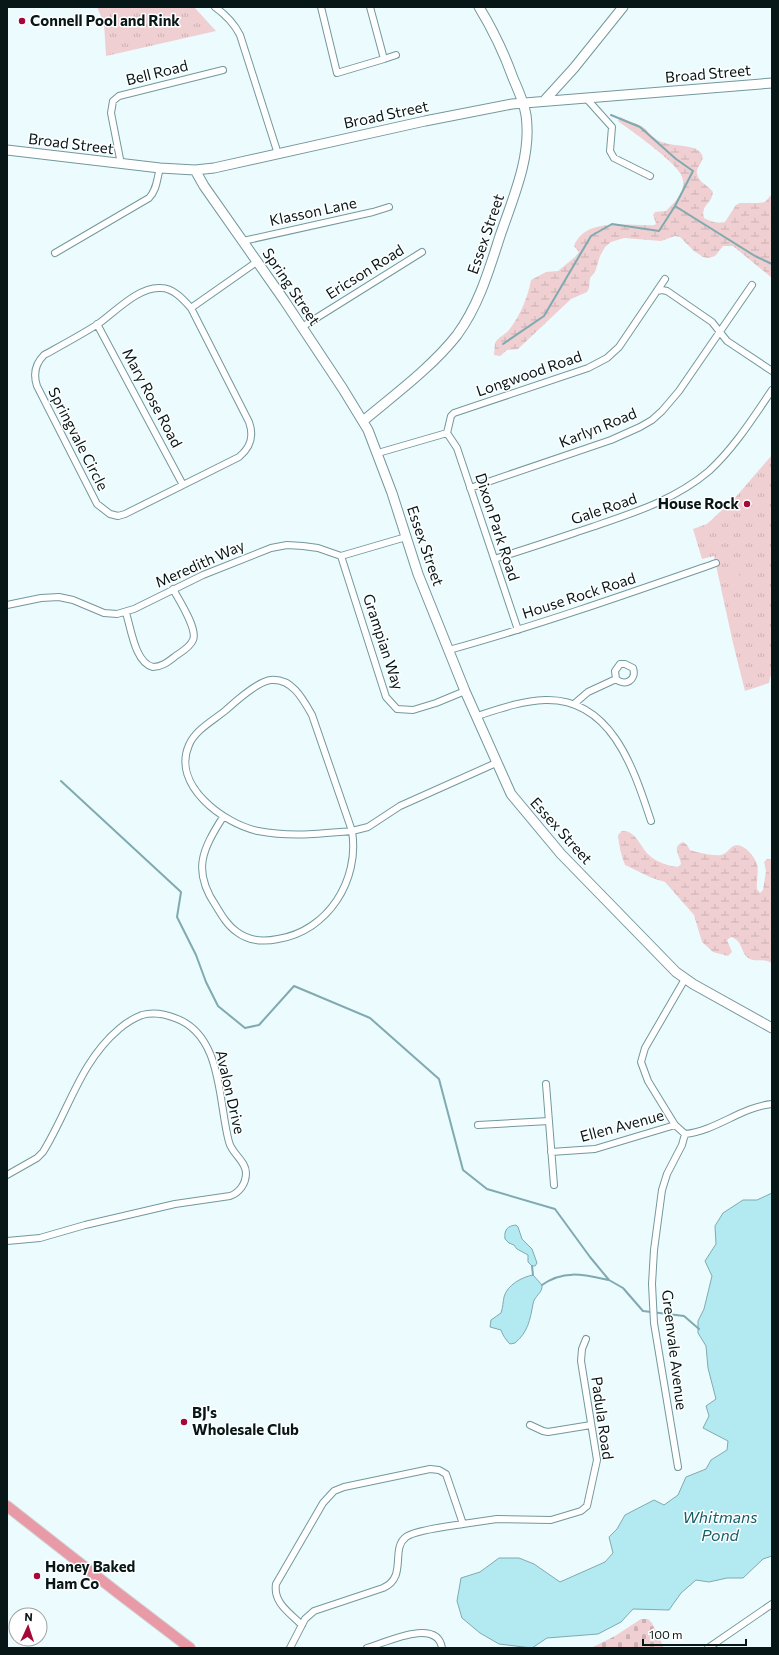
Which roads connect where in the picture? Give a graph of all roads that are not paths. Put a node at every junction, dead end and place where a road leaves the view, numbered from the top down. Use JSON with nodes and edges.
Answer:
{"nodes":[{"id":1,"x":215,"y":7,"type":"edge"},
{"id":2,"x":321,"y":7,"type":"edge"},
{"id":3,"x":370,"y":7,"type":"edge"},
{"id":4,"x":480,"y":7,"type":"edge"},
{"id":5,"x":623,"y":7,"type":"edge"},
{"id":6,"x":396,"y":55,"type":"dead end"},
{"id":7,"x":384,"y":59,"type":"junction"},
{"id":8,"x":224,"y":70,"type":"dead end"},
{"id":9,"x":772,"y":83,"type":"edge"},
{"id":10,"x":586,"y":98,"type":"junction"},
{"id":11,"x":544,"y":101,"type":"junction"},
{"id":12,"x":524,"y":103,"type":"junction"},
{"id":13,"x":7,"y":150,"type":"edge"},
{"id":14,"x":278,"y":154,"type":"junction"},
{"id":15,"x":121,"y":164,"type":"junction"},
{"id":16,"x":160,"y":168,"type":"junction"},
{"id":17,"x":195,"y":170,"type":"junction"},
{"id":18,"x":650,"y":176,"type":"dead end"},
{"id":19,"x":389,"y":207,"type":"dead end"},
{"id":20,"x":243,"y":241,"type":"junction"},
{"id":21,"x":422,"y":252,"type":"dead end"},
{"id":22,"x":55,"y":253,"type":"dead end"},
{"id":23,"x":258,"y":261,"type":"junction"},
{"id":24,"x":664,"y":279,"type":"dead end"},
{"id":25,"x":752,"y":285,"type":"dead end"},
{"id":26,"x":657,"y":291,"type":"junction"},
{"id":27,"x":190,"y":308,"type":"junction"},
{"id":28,"x":98,"y":324,"type":"junction"},
{"id":29,"x":302,"y":327,"type":"junction"},
{"id":30,"x":720,"y":332,"type":"junction"},
{"id":31,"x":772,"y":371,"type":"edge"},
{"id":32,"x":772,"y":390,"type":"edge"},
{"id":33,"x":363,"y":421,"type":"junction"},
{"id":34,"x":447,"y":433,"type":"junction"},
{"id":35,"x":378,"y":453,"type":"junction"},
{"id":36,"x":183,"y":485,"type":"junction"},
{"id":37,"x":470,"y":488,"type":"junction"},
{"id":38,"x":406,"y":537,"type":"junction"},
{"id":39,"x":341,"y":556,"type":"junction"},
{"id":40,"x":494,"y":559,"type":"junction"},
{"id":41,"x":716,"y":563,"type":"dead end"},
{"id":42,"x":173,"y":589,"type":"junction"},
{"id":43,"x":7,"y":605,"type":"edge"},
{"id":44,"x":126,"y":612,"type":"junction"},
{"id":45,"x":518,"y":630,"type":"junction"},
{"id":46,"x":449,"y":650,"type":"junction"},
{"id":47,"x":616,"y":679,"type":"dead end"},
{"id":48,"x":465,"y":691,"type":"junction"},
{"id":49,"x":574,"y":704,"type":"junction"},
{"id":50,"x":476,"y":716,"type":"junction"},
{"id":51,"x":496,"y":763,"type":"junction"},
{"id":52,"x":223,"y":817,"type":"junction"},
{"id":53,"x":651,"y":821,"type":"dead end"},
{"id":54,"x":352,"y":831,"type":"junction"},
{"id":55,"x":685,"y":979,"type":"junction"},
{"id":56,"x":772,"y":1028,"type":"edge"},
{"id":57,"x":546,"y":1084,"type":"dead end"},
{"id":58,"x":772,"y":1104,"type":"edge"},
{"id":59,"x":549,"y":1120,"type":"junction"},
{"id":60,"x":478,"y":1125,"type":"dead end"},
{"id":61,"x":675,"y":1125,"type":"junction"},
{"id":62,"x":686,"y":1134,"type":"junction"},
{"id":63,"x":551,"y":1152,"type":"junction"},
{"id":64,"x":7,"y":1175,"type":"edge"},
{"id":65,"x":554,"y":1185,"type":"dead end"},
{"id":66,"x":7,"y":1241,"type":"edge"},
{"id":67,"x":586,"y":1339,"type":"dead end"},
{"id":68,"x":530,"y":1425,"type":"dead end"},
{"id":69,"x":591,"y":1425,"type":"junction"},
{"id":70,"x":678,"y":1467,"type":"dead end"},
{"id":71,"x":7,"y":1506,"type":"edge"},
{"id":72,"x":463,"y":1524,"type":"junction"},
{"id":73,"x":772,"y":1604,"type":"edge"},
{"id":74,"x":302,"y":1625,"type":"junction"},
{"id":75,"x":190,"y":1648,"type":"edge"},
{"id":76,"x":290,"y":1648,"type":"edge"},
{"id":77,"x":367,"y":1648,"type":"edge"},
{"id":78,"x":442,"y":1648,"type":"edge"},
{"id":79,"x":708,"y":1648,"type":"edge"}],
"edges":[{"from":1,"to":14,"type":"street"},
{"from":2,"to":7,"type":"street"},
{"from":3,"to":7,"type":"street"},
{"from":4,"to":12,"type":"street","name":"Essex Street"},
{"from":5,"to":11,"type":"street"},
{"from":6,"to":7,"type":"street"},
{"from":8,"to":15,"type":"street","name":"Bell Road"},
{"from":9,"to":10,"type":"street","name":"Broad Street"},
{"from":10,"to":11,"type":"street","name":"Broad Street"},
{"from":10,"to":18,"type":"street"},
{"from":11,"to":12,"type":"street","name":"Broad Street"},
{"from":12,"to":14,"type":"street","name":"Broad Street"},
{"from":12,"to":33,"type":"street","name":"Essex Street"},
{"from":13,"to":15,"type":"street","name":"Broad Street"},
{"from":14,"to":17,"type":"street","name":"Broad Street"},
{"from":15,"to":16,"type":"street","name":"Broad Street"},
{"from":16,"to":17,"type":"street","name":"Broad Street"},
{"from":16,"to":22,"type":"street"},
{"from":17,"to":20,"type":"street","name":"Spring Street"},
{"from":19,"to":20,"type":"street","name":"Klasson Lane"},
{"from":20,"to":23,"type":"street","name":"Spring Street"},
{"from":21,"to":29,"type":"street","name":"Ericson Road"},
{"from":23,"to":27,"type":"street"},
{"from":23,"to":29,"type":"street","name":"Spring Street"},
{"from":24,"to":26,"type":"street","name":"Longwood Road"},
{"from":25,"to":30,"type":"street","name":"Karlyn Road"},
{"from":26,"to":30,"type":"street"},
{"from":26,"to":34,"type":"street","name":"Longwood Road"},
{"from":27,"to":28,"type":"street","name":"Springvale Circle"},
{"from":27,"to":36,"type":"street","name":"Springvale Circle"},
{"from":28,"to":36,"type":"street","name":"Mary Rose Road"},
{"from":28,"to":36,"type":"street","name":"Springvale Circle"},
{"from":29,"to":33,"type":"street","name":"Spring Street"},
{"from":30,"to":31,"type":"street"},
{"from":30,"to":37,"type":"street","name":"Karlyn Road"},
{"from":32,"to":40,"type":"street","name":"Gale Road"},
{"from":33,"to":35,"type":"street","name":"Essex Street"},
{"from":34,"to":35,"type":"street"},
{"from":34,"to":37,"type":"street","name":"Dixon Park Road"},
{"from":35,"to":38,"type":"street","name":"Essex Street"},
{"from":37,"to":40,"type":"street","name":"Dixon Park Road"},
{"from":38,"to":39,"type":"street"},
{"from":38,"to":46,"type":"street","name":"Essex Street"},
{"from":39,"to":42,"type":"street","name":"Meredith Way"},
{"from":39,"to":48,"type":"street","name":"Grampian Way"},
{"from":40,"to":45,"type":"street","name":"Dixon Park Road"},
{"from":41,"to":45,"type":"street","name":"House Rock Road"},
{"from":42,"to":44,"type":"street","name":"Meredith Way"},
{"from":42,"to":44,"type":"street"},
{"from":43,"to":44,"type":"street","name":"Meredith Way"},
{"from":45,"to":46,"type":"street","name":"House Rock Road"},
{"from":46,"to":48,"type":"street","name":"Essex Street"},
{"from":47,"to":49,"type":"street"},
{"from":48,"to":50,"type":"street","name":"Essex Street"},
{"from":49,"to":50,"type":"street"},
{"from":49,"to":53,"type":"street"},
{"from":50,"to":51,"type":"street","name":"Essex Street"},
{"from":51,"to":54,"type":"street"},
{"from":51,"to":55,"type":"street","name":"Essex Street"},
{"from":52,"to":54,"type":"street"},
{"from":52,"to":54,"type":"street"},
{"from":52,"to":54,"type":"street"},
{"from":55,"to":56,"type":"street","name":"Essex Street"},
{"from":55,"to":61,"type":"street"},
{"from":57,"to":59,"type":"street"},
{"from":58,"to":62,"type":"street"},
{"from":59,"to":60,"type":"street"},
{"from":59,"to":63,"type":"street"},
{"from":61,"to":62,"type":"street"},
{"from":61,"to":63,"type":"street","name":"Ellen Avenue"},
{"from":62,"to":70,"type":"street","name":"Greenvale Avenue"},
{"from":63,"to":65,"type":"street"},
{"from":64,"to":66,"type":"street","name":"Avalon Drive"},
{"from":67,"to":69,"type":"street","name":"Padula Road"},
{"from":68,"to":69,"type":"street"},
{"from":69,"to":72,"type":"street","name":"Padula Road"},
{"from":71,"to":75,"type":"main road"},
{"from":72,"to":74,"type":"street"},
{"from":72,"to":74,"type":"street"},
{"from":73,"to":79,"type":"street"},
{"from":74,"to":76,"type":"street"},
{"from":77,"to":78,"type":"street"}]}
